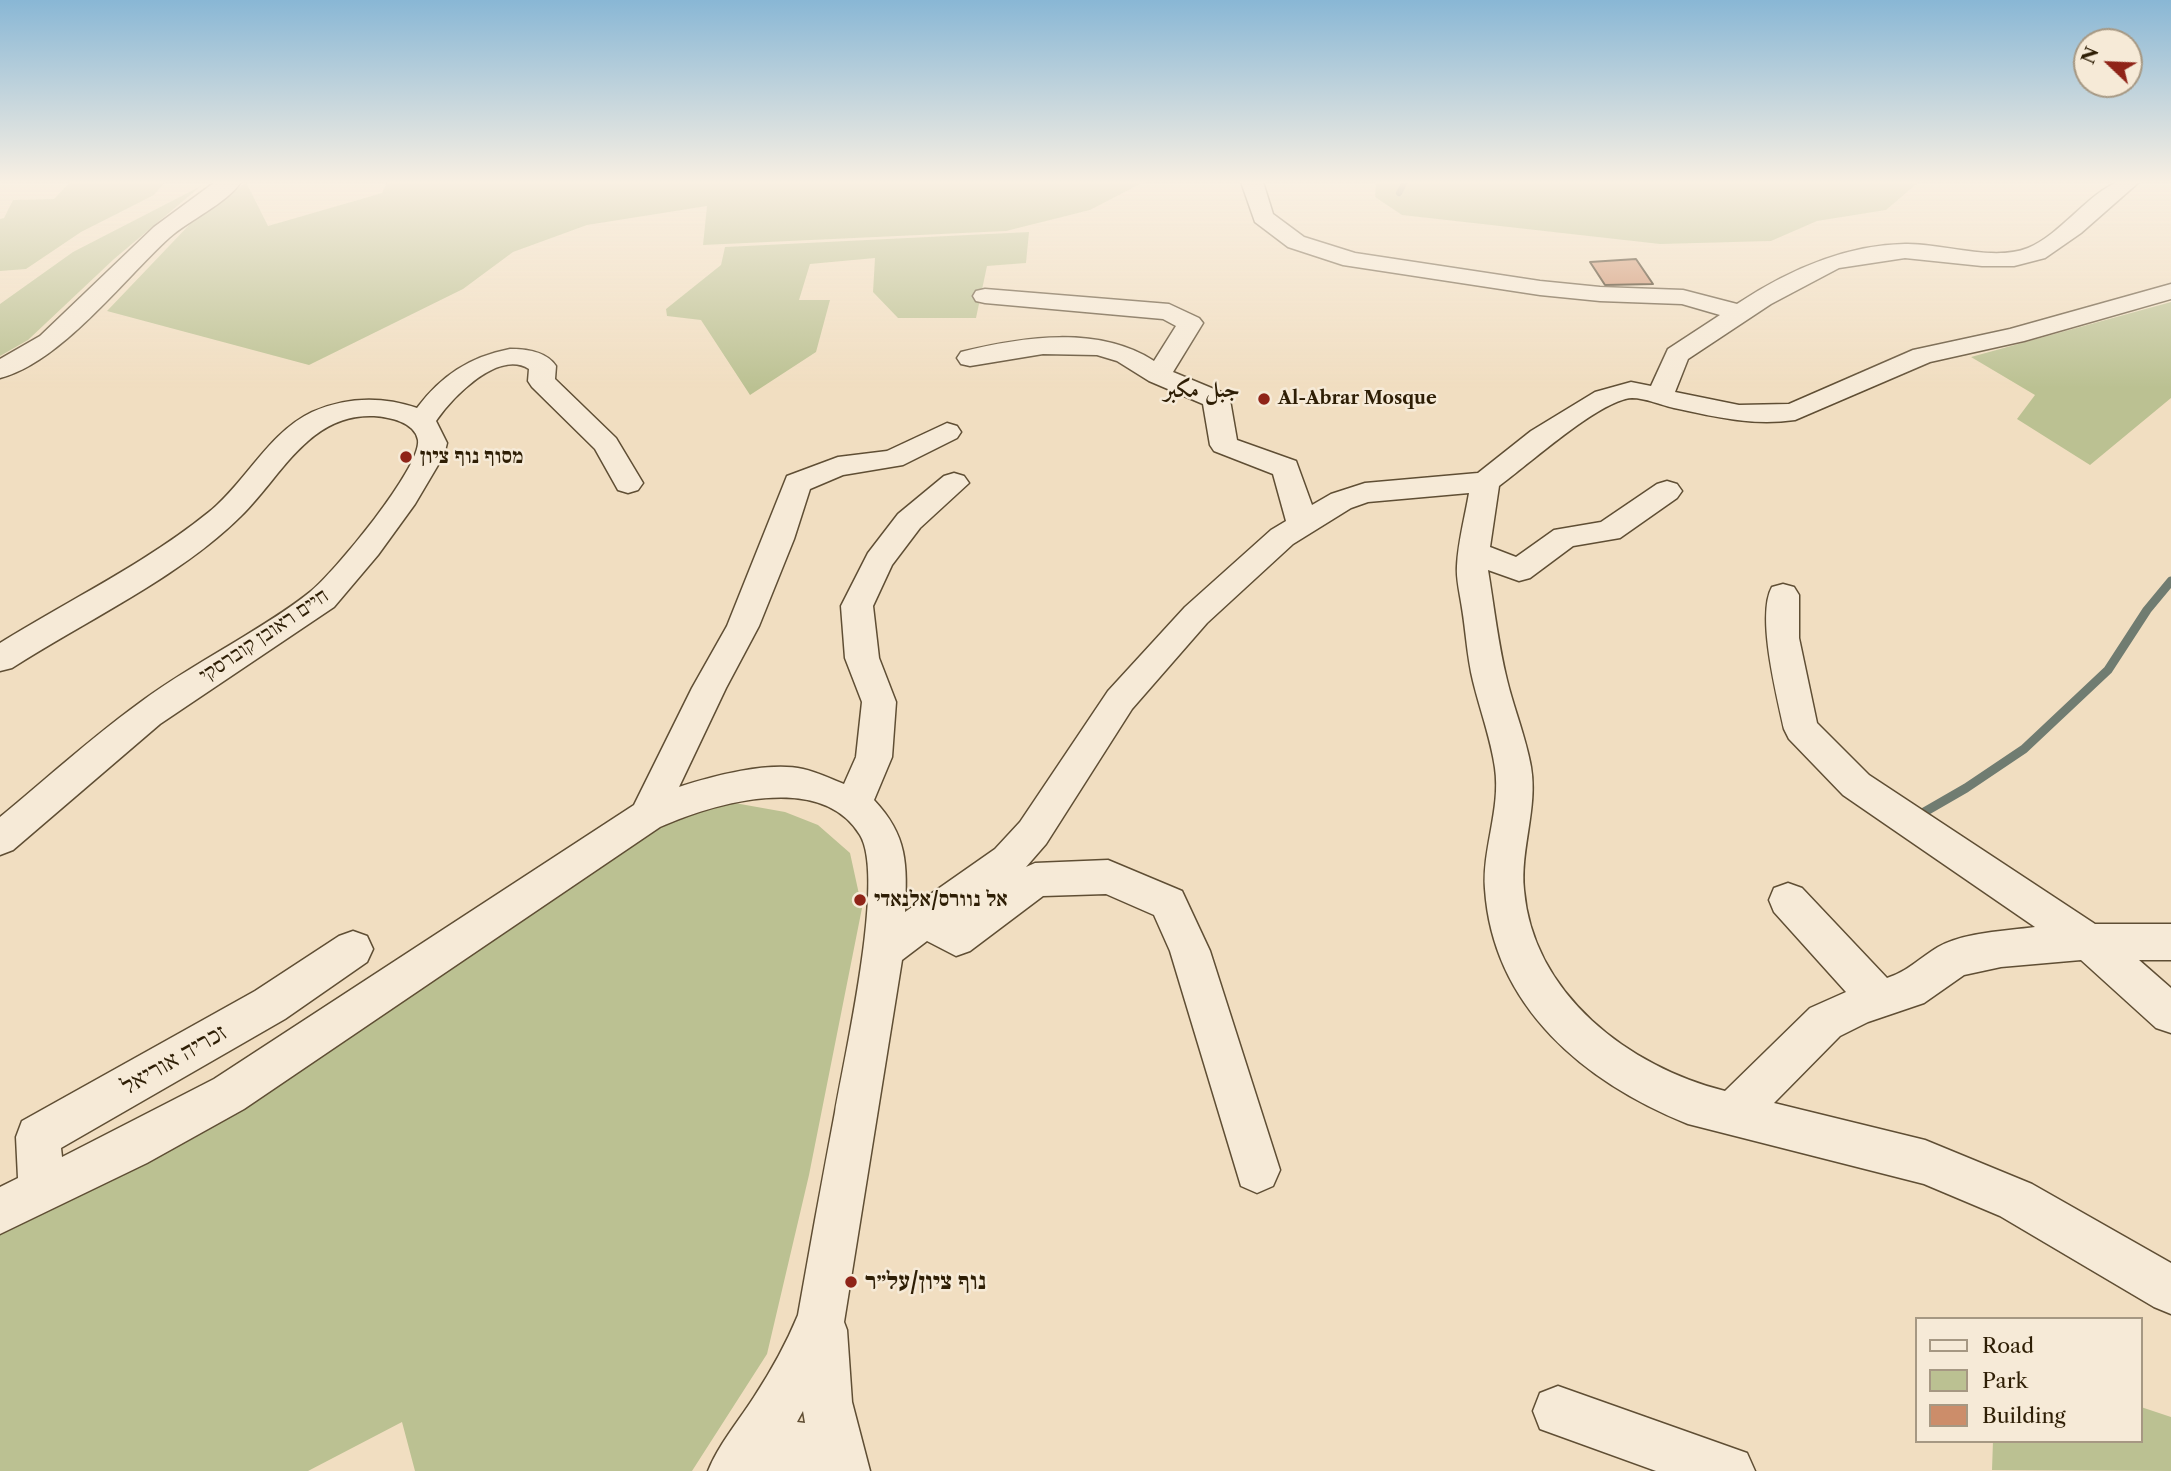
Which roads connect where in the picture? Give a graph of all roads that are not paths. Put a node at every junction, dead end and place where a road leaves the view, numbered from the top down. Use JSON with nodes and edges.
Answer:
{"nodes":[{"id":1,"x":143,"y":251,"type":"edge"},
{"id":2,"x":1322,"y":251,"type":"edge"},
{"id":3,"x":2040,"y":251,"type":"edge"},
{"id":4,"x":2171,"y":291,"type":"edge"},
{"id":5,"x":985,"y":296,"type":"dead end"},
{"id":6,"x":1740,"y":313,"type":"junction"},
{"id":7,"x":970,"y":358,"type":"dead end"},
{"id":8,"x":0,"y":370,"type":"edge"},
{"id":9,"x":1158,"y":375,"type":"junction"},
{"id":10,"x":1661,"y":394,"type":"junction"},
{"id":11,"x":421,"y":422,"type":"junction"},
{"id":12,"x":947,"y":432,"type":"dead end"},
{"id":13,"x":1485,"y":482,"type":"junction"},
{"id":14,"x":628,"y":483,"type":"dead end"},
{"id":15,"x":954,"y":483,"type":"dead end"},
{"id":16,"x":1667,"y":491,"type":"dead end"},
{"id":17,"x":1302,"y":524,"type":"junction"},
{"id":18,"x":1474,"y":552,"type":"junction"},
{"id":19,"x":1783,"y":595,"type":"dead end"},
{"id":20,"x":0,"y":659,"type":"edge"},
{"id":21,"x":854,"y":803,"type":"junction"},
{"id":22,"x":647,"y":816,"type":"junction"},
{"id":23,"x":0,"y":839,"type":"edge"},
{"id":24,"x":1788,"y":900,"type":"dead end"},
{"id":25,"x":926,"y":920,"type":"junction"},
{"id":26,"x":2089,"y":942,"type":"junction"},
{"id":27,"x":2171,"y":942,"type":"edge"},
{"id":28,"x":353,"y":949,"type":"dead end"},
{"id":29,"x":884,"y":950,"type":"junction"},
{"id":30,"x":1880,"y":1000,"type":"junction"},
{"id":31,"x":2171,"y":1014,"type":"edge"},
{"id":32,"x":1732,"y":1114,"type":"junction"},
{"id":33,"x":1257,"y":1171,"type":"dead end"},
{"id":34,"x":41,"y":1192,"type":"junction"},
{"id":35,"x":0,"y":1211,"type":"edge"},
{"id":36,"x":2171,"y":1290,"type":"edge"},
{"id":37,"x":824,"y":1306,"type":"junction"},
{"id":38,"x":1558,"y":1412,"type":"dead end"},
{"id":39,"x":737,"y":1468,"type":"edge"},
{"id":40,"x":843,"y":1470,"type":"edge"},
{"id":41,"x":1729,"y":1471,"type":"edge"}],
"edges":[{"from":1,"to":8,"type":"street"},
{"from":2,"to":6,"type":"street"},
{"from":3,"to":6,"type":"street"},
{"from":4,"to":10,"type":"street"},
{"from":5,"to":9,"type":"street"},
{"from":6,"to":10,"type":"street"},
{"from":7,"to":9,"type":"street"},
{"from":9,"to":17,"type":"street"},
{"from":10,"to":13,"type":"street"},
{"from":11,"to":14,"type":"street"},
{"from":11,"to":20,"type":"street"},
{"from":11,"to":23,"type":"street","name":"חיים ראובן קוברסקי"},
{"from":12,"to":22,"type":"street"},
{"from":13,"to":17,"type":"street"},
{"from":13,"to":18,"type":"street"},
{"from":15,"to":21,"type":"street"},
{"from":16,"to":18,"type":"street"},
{"from":17,"to":25,"type":"street"},
{"from":18,"to":32,"type":"street"},
{"from":19,"to":26,"type":"street"},
{"from":21,"to":22,"type":"street"},
{"from":21,"to":29,"type":"street"},
{"from":22,"to":34,"type":"street"},
{"from":24,"to":30,"type":"street"},
{"from":25,"to":29,"type":"street"},
{"from":25,"to":33,"type":"street"},
{"from":26,"to":27,"type":"street"},
{"from":26,"to":30,"type":"street"},
{"from":26,"to":31,"type":"street"},
{"from":28,"to":34,"type":"street","name":"זכריה אוריאל"},
{"from":29,"to":37,"type":"street"},
{"from":30,"to":32,"type":"street"},
{"from":32,"to":36,"type":"street"},
{"from":34,"to":35,"type":"street"},
{"from":37,"to":39,"type":"street"},
{"from":37,"to":40,"type":"street"},
{"from":38,"to":41,"type":"street"},
{"from":39,"to":40,"type":"street"}]}
